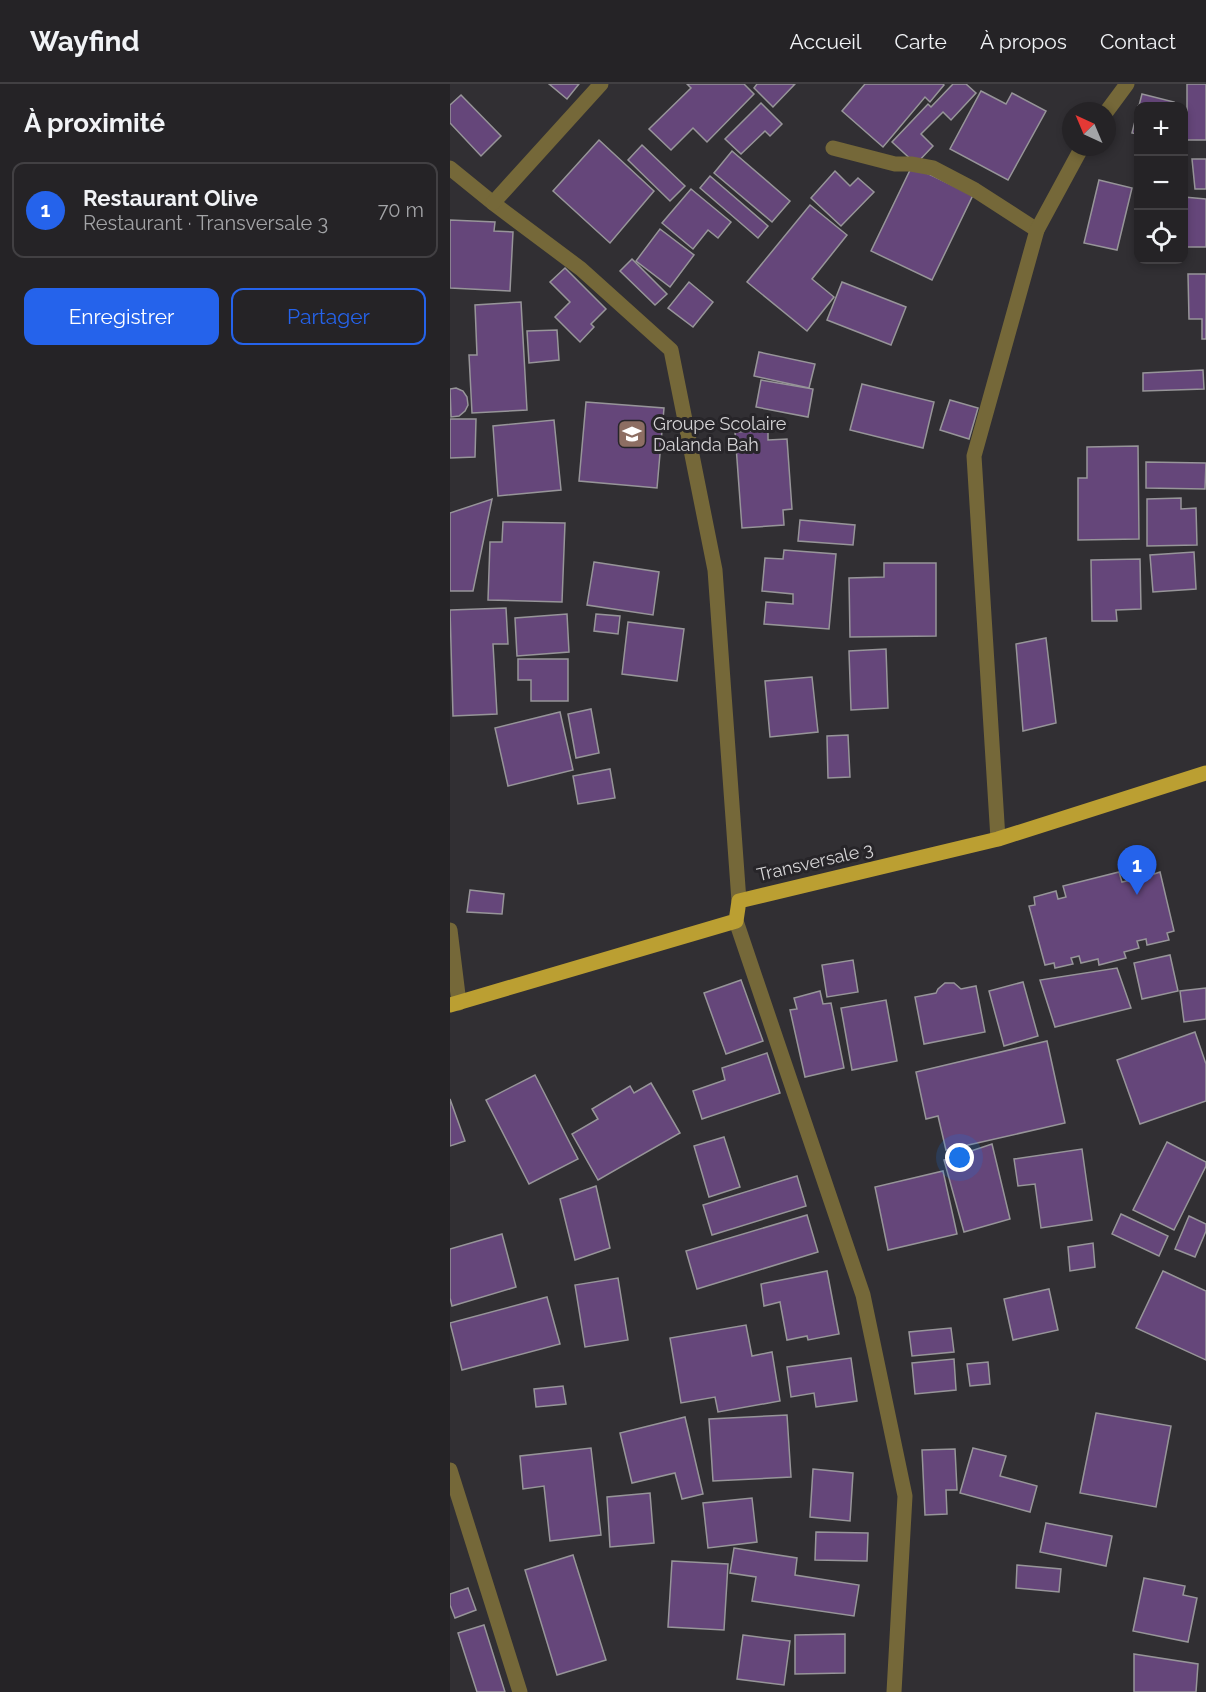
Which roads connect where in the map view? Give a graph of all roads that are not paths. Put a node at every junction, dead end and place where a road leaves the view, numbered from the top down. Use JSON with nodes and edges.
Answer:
{"nodes":[{"id":1,"x":601,"y":84,"type":"edge"},
{"id":2,"x":1127,"y":84,"type":"edge"},
{"id":3,"x":1114,"y":102,"type":"edge"},
{"id":4,"x":833,"y":148,"type":"dead end"},
{"id":5,"x":1077,"y":156,"type":"edge"},
{"id":6,"x":450,"y":168,"type":"edge"},
{"id":7,"x":493,"y":203,"type":"junction"},
{"id":8,"x":1037,"y":230,"type":"junction"},
{"id":9,"x":1206,"y":774,"type":"edge"},
{"id":10,"x":998,"y":839,"type":"junction"},
{"id":11,"x":739,"y":901,"type":"junction"},
{"id":12,"x":736,"y":921,"type":"junction"},
{"id":13,"x":450,"y":930,"type":"edge"},
{"id":14,"x":454,"y":1004,"type":"edge"},
{"id":15,"x":450,"y":1470,"type":"edge"},
{"id":16,"x":520,"y":1692,"type":"edge"},
{"id":17,"x":894,"y":1692,"type":"edge"}],
"edges":[{"from":1,"to":7,"type":"street"},
{"from":2,"to":3,"type":"street"},
{"from":4,"to":8,"type":"street"},
{"from":5,"to":8,"type":"street"},
{"from":6,"to":7,"type":"street"},
{"from":7,"to":11,"type":"street"},
{"from":8,"to":10,"type":"street"},
{"from":9,"to":10,"type":"main road","name":"Transversale 3"},
{"from":10,"to":11,"type":"main road","name":"Transversale 3"},
{"from":11,"to":12,"type":"main road","name":"Transversale 3"},
{"from":12,"to":14,"type":"main road"},
{"from":12,"to":17,"type":"street"},
{"from":13,"to":14,"type":"street"},
{"from":15,"to":16,"type":"street"}]}
